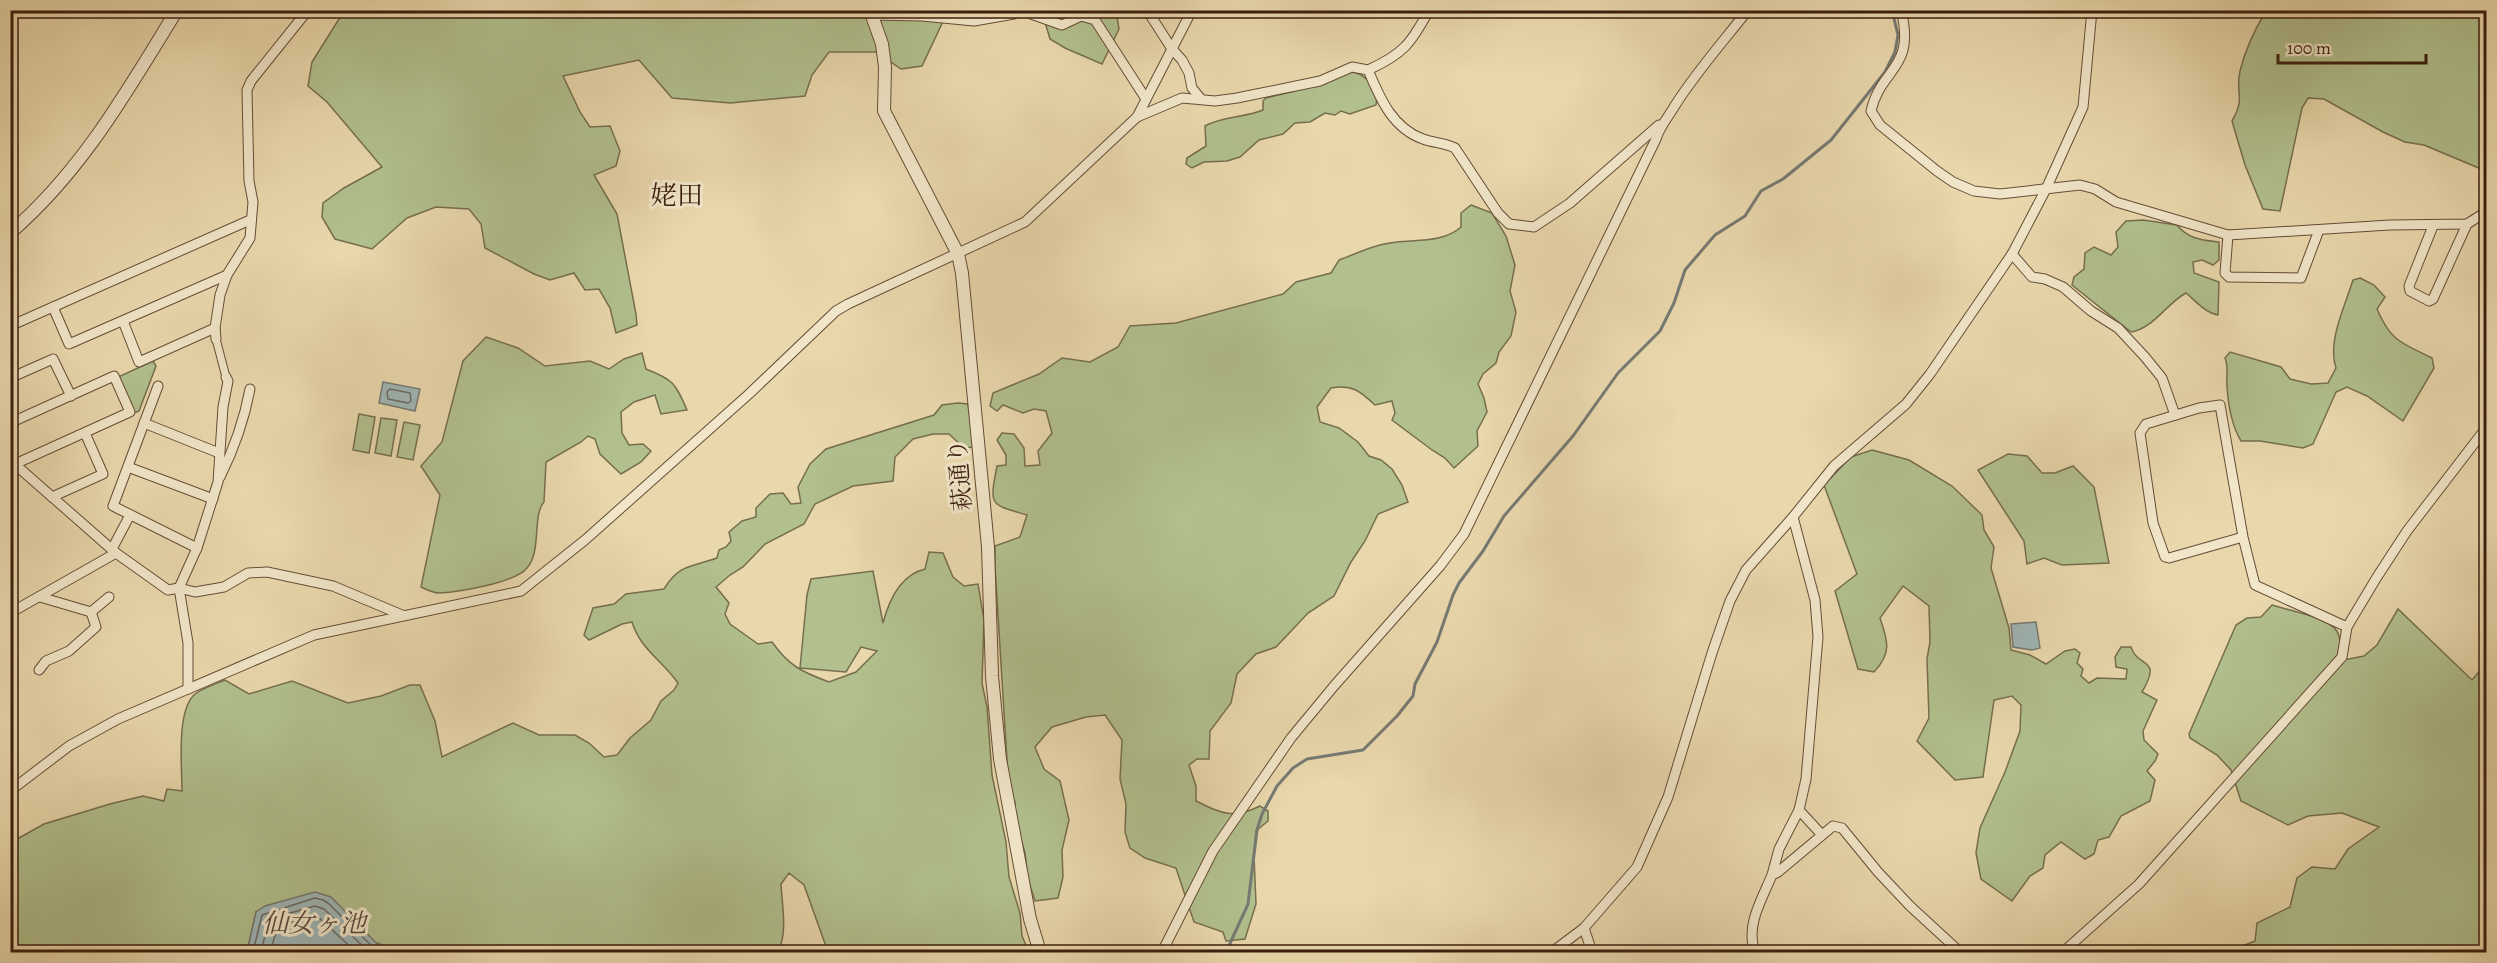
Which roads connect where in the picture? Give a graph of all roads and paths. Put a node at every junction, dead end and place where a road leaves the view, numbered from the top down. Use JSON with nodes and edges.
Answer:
{"nodes":[{"id":1,"x":177,"y":10,"type":"edge"},
{"id":2,"x":308,"y":10,"type":"edge"},
{"id":3,"x":1147,"y":10,"type":"edge"},
{"id":4,"x":1192,"y":10,"type":"edge"},
{"id":5,"x":1429,"y":10,"type":"edge"},
{"id":6,"x":1748,"y":10,"type":"edge"},
{"id":7,"x":1901,"y":10,"type":"edge"},
{"id":8,"x":2092,"y":10,"type":"edge"},
{"id":9,"x":872,"y":13,"type":"edge"},
{"id":10,"x":1014,"y":14,"type":"dead end"},
{"id":11,"x":1031,"y":14,"type":"dead end"},
{"id":12,"x":1172,"y":49,"type":"junction"},
{"id":13,"x":1368,"y":70,"type":"junction"},
{"id":14,"x":1192,"y":88,"type":"junction"},
{"id":15,"x":1182,"y":98,"type":"junction"},
{"id":16,"x":1146,"y":99,"type":"junction"},
{"id":17,"x":1201,"y":99,"type":"junction"},
{"id":18,"x":1137,"y":117,"type":"junction"},
{"id":19,"x":1661,"y":123,"type":"junction"},
{"id":20,"x":2046,"y":189,"type":"junction"},
{"id":21,"x":2487,"y":212,"type":"edge"},
{"id":22,"x":250,"y":220,"type":"junction"},
{"id":23,"x":2467,"y":224,"type":"junction"},
{"id":24,"x":2433,"y":226,"type":"junction"},
{"id":25,"x":2319,"y":230,"type":"junction"},
{"id":26,"x":10,"y":233,"type":"edge"},
{"id":27,"x":2228,"y":235,"type":"junction"},
{"id":28,"x":958,"y":254,"type":"junction"},
{"id":29,"x":2012,"y":254,"type":"junction"},
{"id":30,"x":227,"y":275,"type":"junction"},
{"id":31,"x":54,"y":307,"type":"junction"},
{"id":32,"x":123,"y":321,"type":"junction"},
{"id":33,"x":10,"y":326,"type":"edge"},
{"id":34,"x":215,"y":334,"type":"junction"},
{"id":35,"x":226,"y":376,"type":"joint"},
{"id":36,"x":10,"y":378,"type":"edge"},
{"id":37,"x":158,"y":386,"type":"dead end"},
{"id":38,"x":250,"y":389,"type":"dead end"},
{"id":39,"x":71,"y":396,"type":"junction"},
{"id":40,"x":2175,"y":415,"type":"junction"},
{"id":41,"x":10,"y":423,"type":"edge"},
{"id":42,"x":144,"y":423,"type":"junction"},
{"id":43,"x":2487,"y":428,"type":"edge"},
{"id":44,"x":85,"y":433,"type":"junction"},
{"id":45,"x":219,"y":453,"type":"junction"},
{"id":46,"x":13,"y":462,"type":"edge"},
{"id":47,"x":128,"y":467,"type":"junction"},
{"id":48,"x":218,"y":482,"type":"junction"},
{"id":49,"x":52,"y":497,"type":"junction"},
{"id":50,"x":213,"y":499,"type":"junction"},
{"id":51,"x":130,"y":515,"type":"junction"},
{"id":52,"x":1793,"y":517,"type":"junction"},
{"id":53,"x":2243,"y":537,"type":"junction"},
{"id":54,"x":197,"y":548,"type":"junction"},
{"id":55,"x":114,"y":551,"type":"junction"},
{"id":56,"x":179,"y":588,"type":"junction"},
{"id":57,"x":40,"y":597,"type":"junction"},
{"id":58,"x":109,"y":597,"type":"dead end"},
{"id":59,"x":92,"y":612,"type":"junction"},
{"id":60,"x":10,"y":613,"type":"edge"},
{"id":61,"x":402,"y":615,"type":"junction"},
{"id":62,"x":2347,"y":627,"type":"junction"},
{"id":63,"x":39,"y":670,"type":"dead end"},
{"id":64,"x":188,"y":689,"type":"junction"},
{"id":65,"x":10,"y":791,"type":"edge"},
{"id":66,"x":1799,"y":810,"type":"junction"},
{"id":67,"x":1822,"y":835,"type":"junction"},
{"id":68,"x":1772,"y":875,"type":"junction"},
{"id":69,"x":1584,"y":928,"type":"junction"},
{"id":70,"x":1040,"y":952,"type":"edge"},
{"id":71,"x":1162,"y":952,"type":"edge"},
{"id":72,"x":1552,"y":952,"type":"edge"},
{"id":73,"x":1592,"y":952,"type":"edge"},
{"id":74,"x":1755,"y":952,"type":"edge"},
{"id":75,"x":1960,"y":952,"type":"edge"},
{"id":76,"x":2063,"y":952,"type":"edge"}],
"edges":[{"from":1,"to":26,"type":"street"},
{"from":2,"to":22,"type":"street"},
{"from":3,"to":12,"type":"street"},
{"from":4,"to":12,"type":"street"},
{"from":5,"to":13,"type":"street"},
{"from":6,"to":19,"type":"street"},
{"from":7,"to":20,"type":"street"},
{"from":8,"to":20,"type":"street"},
{"from":9,"to":10,"type":"street"},
{"from":9,"to":28,"type":"street","name":"萩通り"},
{"from":11,"to":16,"type":"street"},
{"from":12,"to":14,"type":"street"},
{"from":12,"to":16,"type":"street"},
{"from":13,"to":17,"type":"street"},
{"from":13,"to":19,"type":"street"},
{"from":14,"to":15,"type":"street"},
{"from":14,"to":17,"type":"street"},
{"from":15,"to":17,"type":"street"},
{"from":15,"to":18,"type":"street"},
{"from":16,"to":18,"type":"street"},
{"from":18,"to":28,"type":"street"},
{"from":19,"to":71,"type":"street"},
{"from":20,"to":27,"type":"street"},
{"from":20,"to":29,"type":"street"},
{"from":21,"to":23,"type":"street"},
{"from":22,"to":30,"type":"street"},
{"from":22,"to":31,"type":"street"},
{"from":23,"to":24,"type":"street"},
{"from":23,"to":24,"type":"street"},
{"from":24,"to":25,"type":"street"},
{"from":25,"to":27,"type":"street"},
{"from":25,"to":27,"type":"street"},
{"from":28,"to":61,"type":"street"},
{"from":28,"to":70,"type":"street","name":"萩通り"},
{"from":29,"to":40,"type":"street"},
{"from":29,"to":52,"type":"street"},
{"from":30,"to":32,"type":"street"},
{"from":30,"to":34,"type":"street"},
{"from":31,"to":32,"type":"street"},
{"from":31,"to":33,"type":"street"},
{"from":32,"to":34,"type":"street"},
{"from":34,"to":35,"type":"street"},
{"from":35,"to":45,"type":"street"},
{"from":36,"to":39,"type":"street"},
{"from":37,"to":42,"type":"street"},
{"from":38,"to":48,"type":"street"},
{"from":39,"to":41,"type":"street"},
{"from":39,"to":44,"type":"street"},
{"from":40,"to":53,"type":"street"},
{"from":40,"to":53,"type":"street"},
{"from":42,"to":45,"type":"street"},
{"from":42,"to":47,"type":"street"},
{"from":43,"to":62,"type":"street"},
{"from":44,"to":46,"type":"street"},
{"from":44,"to":49,"type":"street"},
{"from":45,"to":48,"type":"street"},
{"from":46,"to":49,"type":"street"},
{"from":47,"to":50,"type":"street"},
{"from":47,"to":51,"type":"street"},
{"from":48,"to":50,"type":"street"},
{"from":49,"to":55,"type":"street"},
{"from":50,"to":54,"type":"street"},
{"from":51,"to":54,"type":"street"},
{"from":51,"to":55,"type":"street"},
{"from":52,"to":66,"type":"street"},
{"from":52,"to":69,"type":"street"},
{"from":53,"to":62,"type":"street"},
{"from":54,"to":56,"type":"street"},
{"from":55,"to":56,"type":"street"},
{"from":55,"to":57,"type":"street"},
{"from":56,"to":61,"type":"street"},
{"from":56,"to":64,"type":"street"},
{"from":57,"to":59,"type":"street"},
{"from":57,"to":60,"type":"street"},
{"from":58,"to":59,"type":"street"},
{"from":59,"to":63,"type":"street"},
{"from":61,"to":64,"type":"street"},
{"from":62,"to":76,"type":"street"},
{"from":64,"to":65,"type":"street"},
{"from":66,"to":67,"type":"street"},
{"from":66,"to":68,"type":"street"},
{"from":67,"to":68,"type":"street"},
{"from":67,"to":75,"type":"street"},
{"from":68,"to":74,"type":"street"},
{"from":69,"to":72,"type":"street"},
{"from":69,"to":73,"type":"street"}]}
